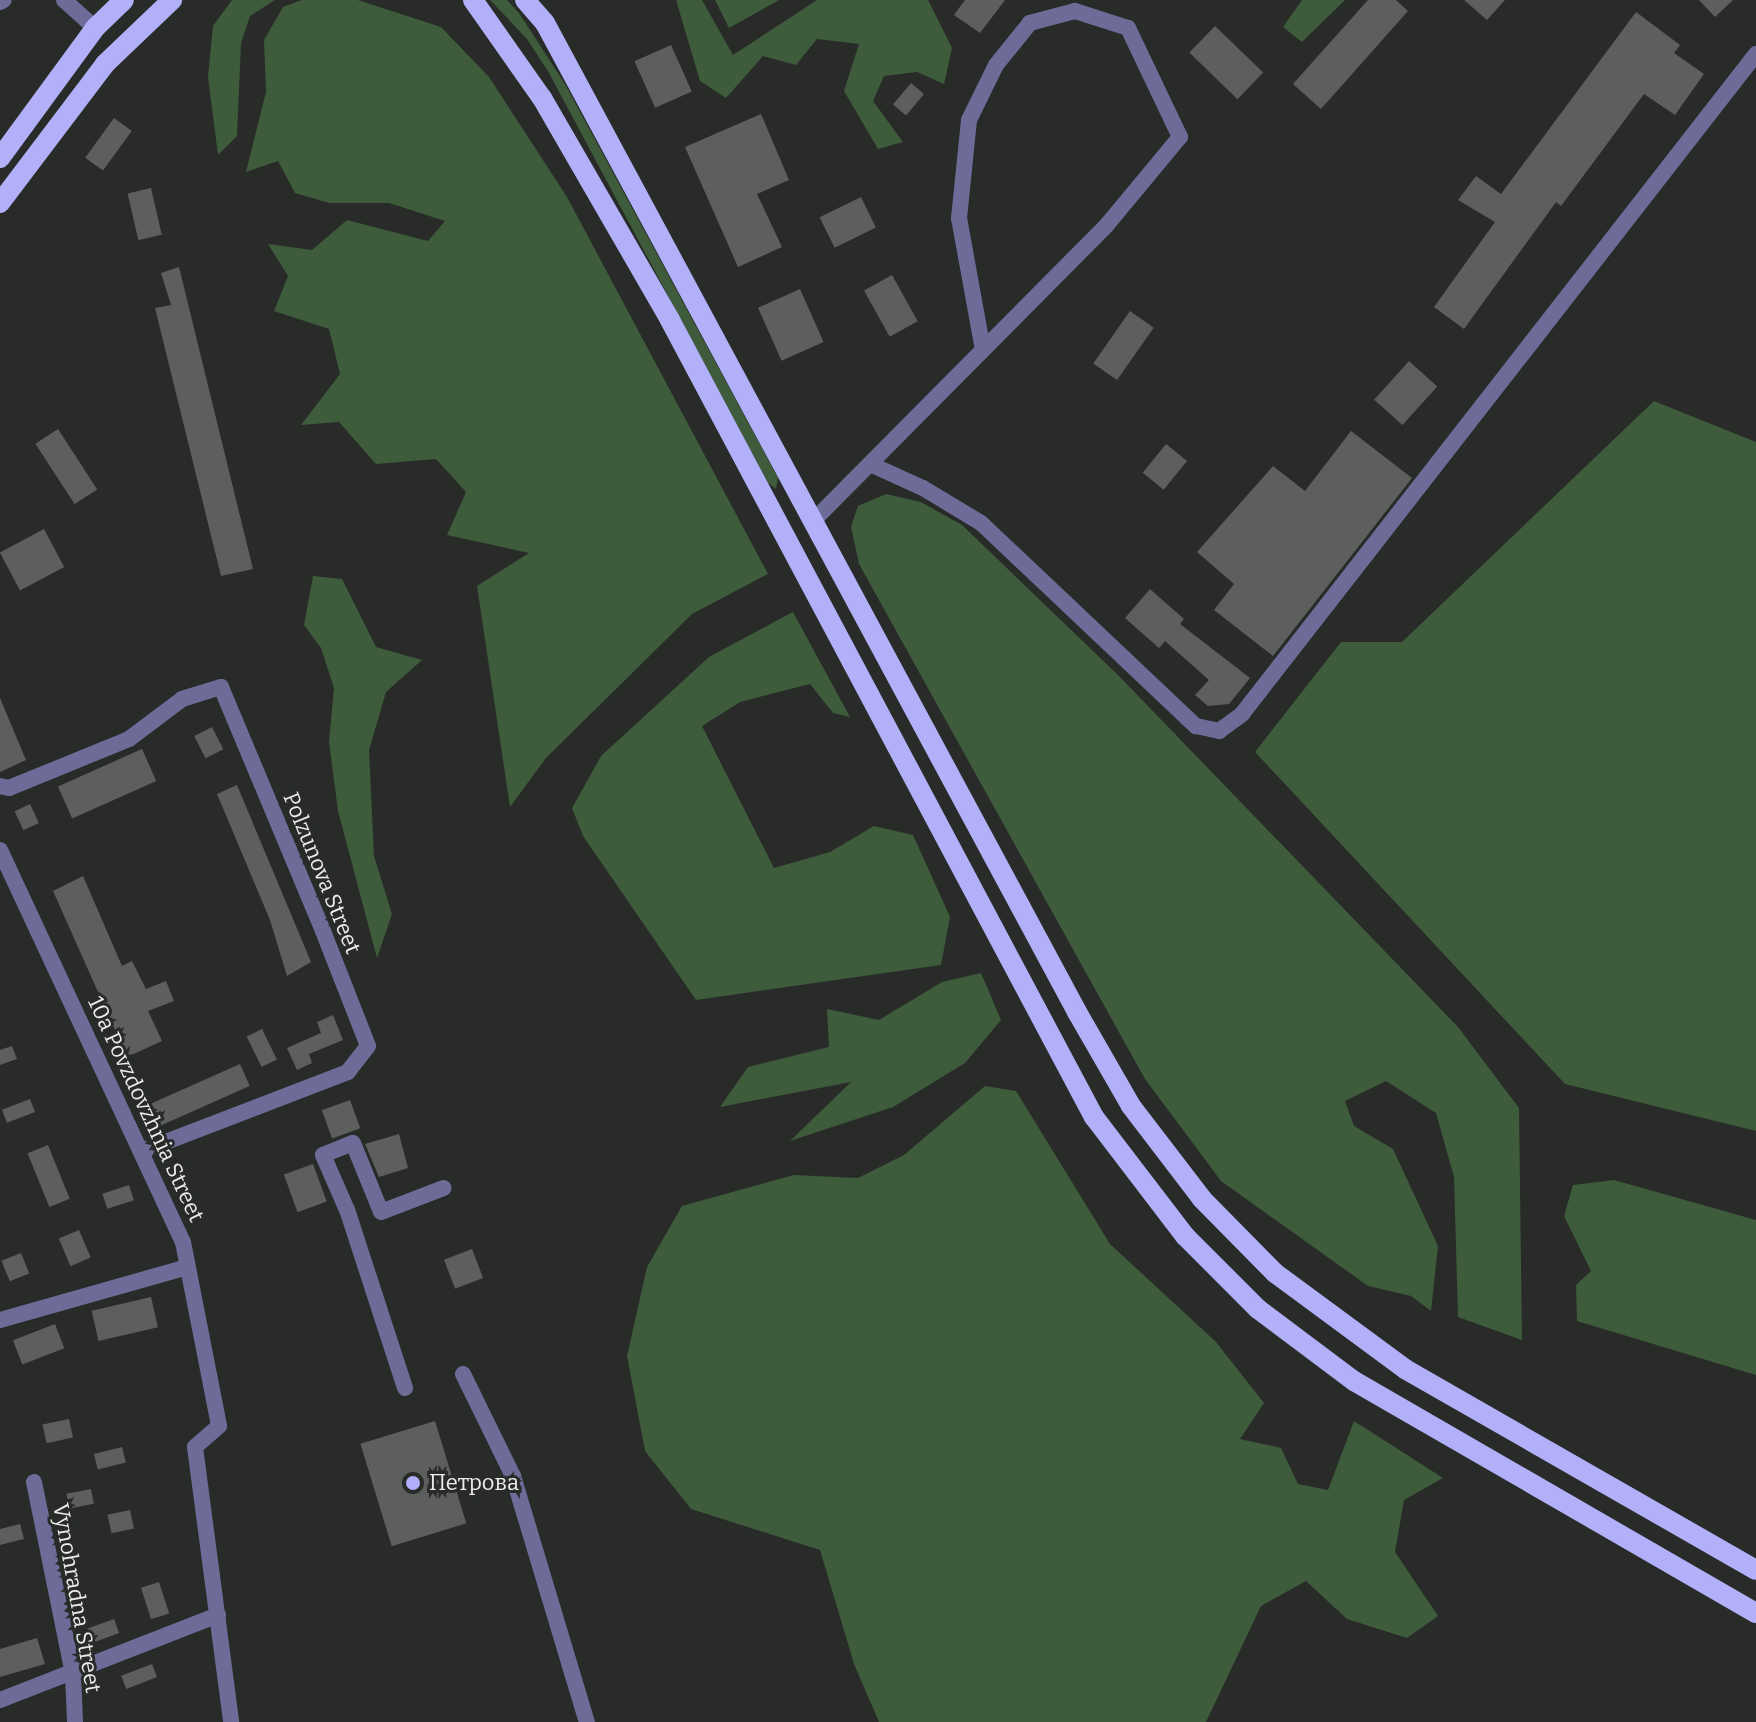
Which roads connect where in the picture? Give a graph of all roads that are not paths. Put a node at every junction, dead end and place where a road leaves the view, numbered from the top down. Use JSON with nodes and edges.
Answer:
{"nodes":[{"id":1,"x":64,"y":0,"type":"edge"},
{"id":2,"x":124,"y":0,"type":"edge"},
{"id":3,"x":172,"y":0,"type":"edge"},
{"id":4,"x":473,"y":0,"type":"edge"},
{"id":5,"x":525,"y":0,"type":"edge"},
{"id":6,"x":95,"y":28,"type":"junction"},
{"id":7,"x":1756,"y":54,"type":"edge"},
{"id":8,"x":0,"y":158,"type":"edge"},
{"id":9,"x":0,"y":203,"type":"edge"},
{"id":10,"x":983,"y":350,"type":"junction"},
{"id":11,"x":870,"y":464,"type":"junction"},
{"id":12,"x":813,"y":521,"type":"junction"},
{"id":13,"x":0,"y":786,"type":"edge"},
{"id":14,"x":0,"y":850,"type":"edge"},
{"id":15,"x":142,"y":1151,"type":"junction"},
{"id":16,"x":444,"y":1188,"type":"dead end"},
{"id":17,"x":187,"y":1267,"type":"junction"},
{"id":18,"x":0,"y":1320,"type":"edge"},
{"id":19,"x":463,"y":1374,"type":"dead end"},
{"id":20,"x":405,"y":1388,"type":"dead end"},
{"id":21,"x":34,"y":1482,"type":"dead end"},
{"id":22,"x":1756,"y":1570,"type":"edge"},
{"id":23,"x":1756,"y":1613,"type":"edge"},
{"id":24,"x":218,"y":1615,"type":"junction"},
{"id":25,"x":73,"y":1674,"type":"junction"},
{"id":26,"x":0,"y":1700,"type":"edge"},
{"id":27,"x":75,"y":1722,"type":"edge"},
{"id":28,"x":231,"y":1722,"type":"edge"},
{"id":29,"x":587,"y":1722,"type":"edge"}],
"edges":[{"from":1,"to":6,"type":"street"},
{"from":2,"to":6,"type":"main road"},
{"from":3,"to":9,"type":"main road"},
{"from":4,"to":23,"type":"main road"},
{"from":5,"to":12,"type":"main road"},
{"from":6,"to":8,"type":"main road"},
{"from":7,"to":11,"type":"street"},
{"from":10,"to":10,"type":"street"},
{"from":10,"to":11,"type":"street"},
{"from":11,"to":12,"type":"street"},
{"from":12,"to":22,"type":"main road"},
{"from":13,"to":15,"type":"street","name":"Polzunova Street"},
{"from":14,"to":15,"type":"street","name":"10a Povzdovzhnia Street"},
{"from":15,"to":17,"type":"street","name":"10a Povzdovzhnia Street"},
{"from":16,"to":20,"type":"street"},
{"from":17,"to":18,"type":"street"},
{"from":17,"to":24,"type":"street","name":"10a Povzdovzhnia Street"},
{"from":19,"to":29,"type":"street"},
{"from":21,"to":25,"type":"street","name":"Vynohradna Street"},
{"from":24,"to":25,"type":"street"},
{"from":24,"to":28,"type":"street","name":"10a Povzdovzhnia Street"},
{"from":25,"to":26,"type":"street"},
{"from":25,"to":27,"type":"street","name":"Vynohradna Street"}]}
